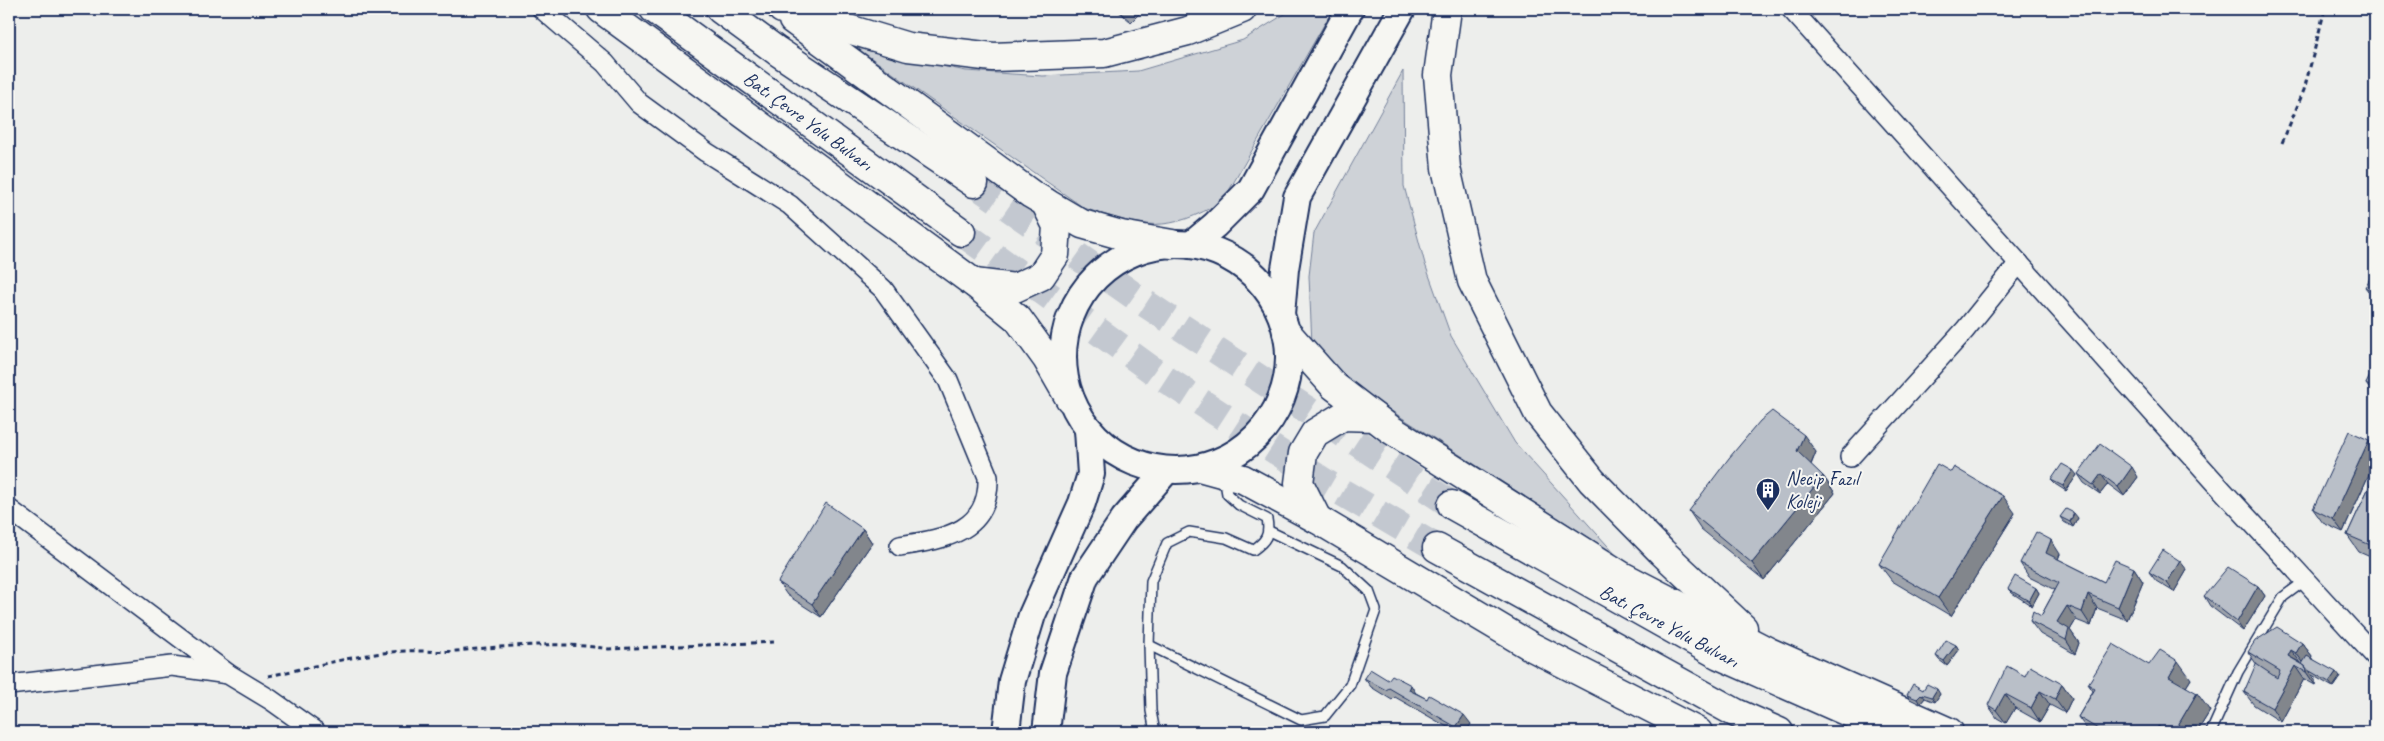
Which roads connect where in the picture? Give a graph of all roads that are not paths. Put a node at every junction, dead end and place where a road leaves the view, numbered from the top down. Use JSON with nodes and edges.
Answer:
{"nodes":[{"id":1,"x":542,"y":9,"type":"edge"},
{"id":2,"x":601,"y":9,"type":"edge"},
{"id":3,"x":654,"y":9,"type":"edge"},
{"id":4,"x":720,"y":9,"type":"edge"},
{"id":5,"x":778,"y":9,"type":"edge"},
{"id":6,"x":782,"y":9,"type":"edge"},
{"id":7,"x":1242,"y":9,"type":"edge"},
{"id":8,"x":1350,"y":9,"type":"edge"},
{"id":9,"x":1402,"y":9,"type":"edge"},
{"id":10,"x":1447,"y":9,"type":"edge"},
{"id":11,"x":1791,"y":9,"type":"edge"},
{"id":12,"x":974,"y":183,"type":"tunnel mouth"},
{"id":13,"x":1045,"y":202,"type":"junction"},
{"id":14,"x":961,"y":232,"type":"tunnel mouth"},
{"id":15,"x":1182,"y":244,"type":"junction"},
{"id":16,"x":2019,"y":263,"type":"junction"},
{"id":17,"x":974,"y":283,"type":"junction"},
{"id":18,"x":1284,"y":324,"type":"junction"},
{"id":19,"x":1070,"y":399,"type":"junction"},
{"id":20,"x":1374,"y":417,"type":"junction"},
{"id":21,"x":1088,"y":430,"type":"junction"},
{"id":22,"x":1850,"y":457,"type":"dead end"},
{"id":23,"x":1166,"y":470,"type":"junction"},
{"id":24,"x":1213,"y":471,"type":"junction"},
{"id":25,"x":1452,"y":505,"type":"tunnel mouth"},
{"id":26,"x":9,"y":509,"type":"edge"},
{"id":27,"x":1317,"y":518,"type":"junction"},
{"id":28,"x":1269,"y":530,"type":"junction"},
{"id":29,"x":900,"y":546,"type":"dead end"},
{"id":30,"x":1437,"y":548,"type":"tunnel mouth"},
{"id":31,"x":2306,"y":580,"type":"junction"},
{"id":32,"x":1149,"y":645,"type":"junction"},
{"id":33,"x":1769,"y":652,"type":"junction"},
{"id":34,"x":2375,"y":656,"type":"edge"},
{"id":35,"x":234,"y":677,"type":"junction"},
{"id":36,"x":9,"y":685,"type":"edge"},
{"id":37,"x":316,"y":732,"type":"edge"},
{"id":38,"x":1006,"y":732,"type":"edge"},
{"id":39,"x":1046,"y":732,"type":"edge"},
{"id":40,"x":1155,"y":732,"type":"edge"},
{"id":41,"x":1698,"y":732,"type":"edge"},
{"id":42,"x":1779,"y":732,"type":"edge"},
{"id":43,"x":1893,"y":732,"type":"edge"},
{"id":44,"x":1949,"y":732,"type":"edge"},
{"id":45,"x":2211,"y":732,"type":"edge"}],
"edges":[{"from":1,"to":29,"type":"street"},
{"from":2,"to":17,"type":"highway"},
{"from":3,"to":14,"type":"highway","name":"Batı Çevre Yolu Bulvarı"},
{"from":4,"to":12,"type":"highway","name":"Batı Çevre Yolu Bulvarı"},
{"from":5,"to":13,"type":"highway"},
{"from":6,"to":7,"type":"highway"},
{"from":8,"to":15,"type":"main road"},
{"from":9,"to":18,"type":"main road"},
{"from":10,"to":33,"type":"highway"},
{"from":11,"to":16,"type":"street"},
{"from":13,"to":15,"type":"highway"},
{"from":13,"to":17,"type":"highway"},
{"from":15,"to":18,"type":"main road"},
{"from":15,"to":19,"type":"main road"},
{"from":16,"to":22,"type":"street"},
{"from":16,"to":31,"type":"street"},
{"from":17,"to":19,"type":"highway"},
{"from":18,"to":20,"type":"highway"},
{"from":18,"to":24,"type":"main road"},
{"from":19,"to":21,"type":"main road"},
{"from":20,"to":27,"type":"highway"},
{"from":20,"to":33,"type":"highway"},
{"from":21,"to":23,"type":"main road"},
{"from":21,"to":38,"type":"main road"},
{"from":23,"to":24,"type":"main road"},
{"from":23,"to":39,"type":"main road"},
{"from":24,"to":27,"type":"highway"},
{"from":24,"to":28,"type":"lane"},
{"from":25,"to":43,"type":"highway","name":"Batı Çevre Yolu Bulvarı"},
{"from":26,"to":35,"type":"street"},
{"from":27,"to":41,"type":"highway"},
{"from":28,"to":32,"type":"lane"},
{"from":28,"to":32,"type":"lane"},
{"from":30,"to":42,"type":"highway"},
{"from":31,"to":34,"type":"street"},
{"from":31,"to":45,"type":"lane"},
{"from":32,"to":40,"type":"lane"},
{"from":33,"to":44,"type":"highway"},
{"from":35,"to":36,"type":"street"},
{"from":35,"to":37,"type":"street"}]}
